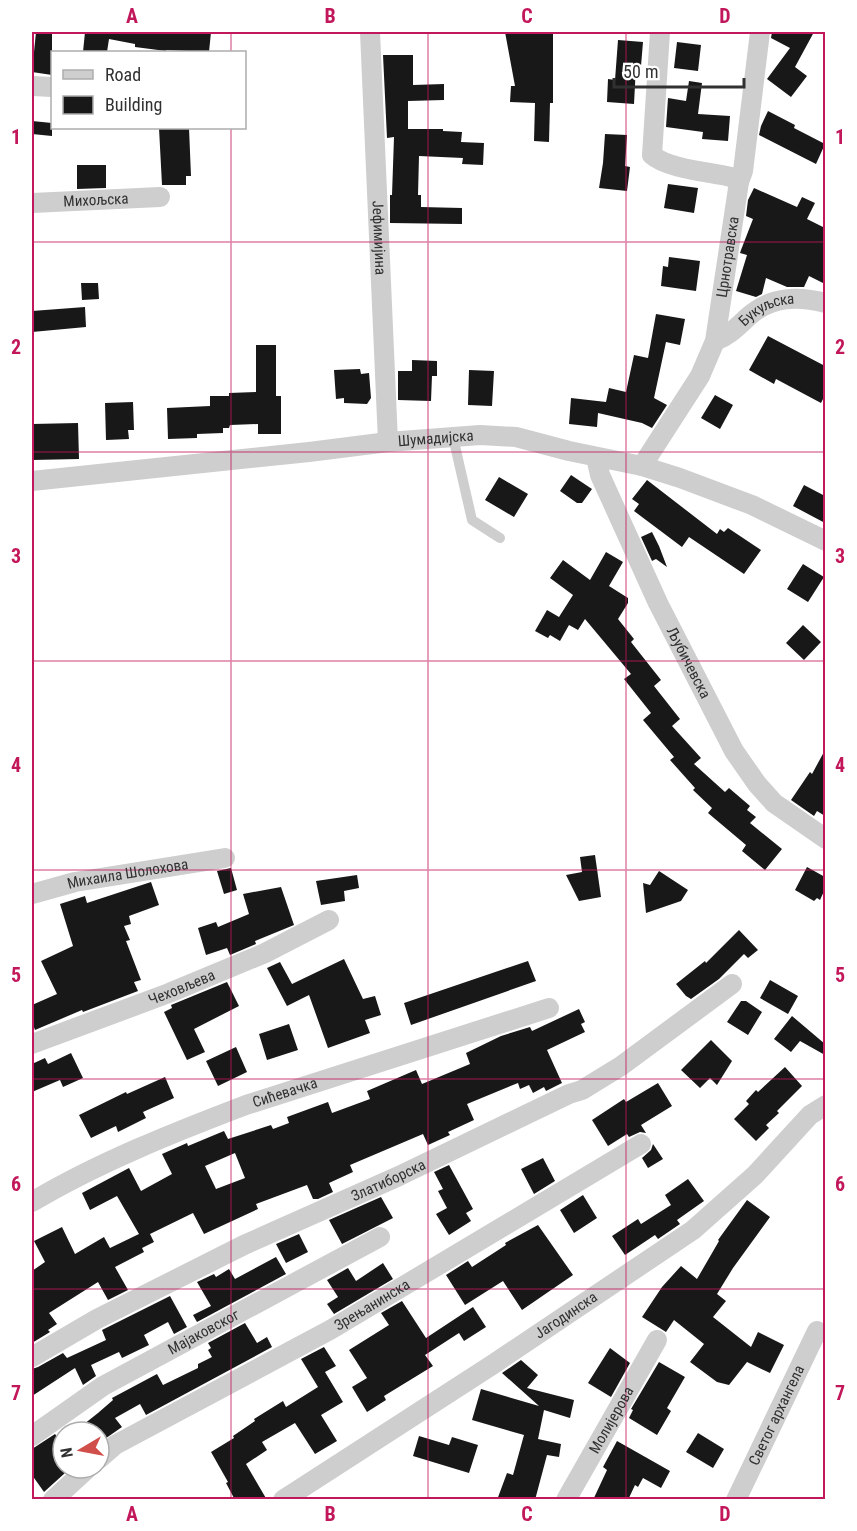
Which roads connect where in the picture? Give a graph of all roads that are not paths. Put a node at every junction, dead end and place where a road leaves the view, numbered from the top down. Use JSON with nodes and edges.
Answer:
{"nodes":[{"id":1,"x":370,"y":32,"type":"edge"},
{"id":2,"x":660,"y":32,"type":"edge"},
{"id":3,"x":760,"y":32,"type":"edge"},
{"id":4,"x":32,"y":86,"type":"edge"},
{"id":5,"x":51,"y":87,"type":"edge"},
{"id":6,"x":739,"y":182,"type":"junction"},
{"id":7,"x":160,"y":197,"type":"dead end"},
{"id":8,"x":32,"y":203,"type":"edge"},
{"id":9,"x":825,"y":303,"type":"edge"},
{"id":10,"x":715,"y":341,"type":"junction"},
{"id":11,"x":453,"y":437,"type":"junction"},
{"id":12,"x":388,"y":442,"type":"junction"},
{"id":13,"x":596,"y":457,"type":"junction"},
{"id":14,"x":642,"y":466,"type":"junction"},
{"id":15,"x":32,"y":480,"type":"edge"},
{"id":16,"x":500,"y":538,"type":"dead end"},
{"id":17,"x":825,"y":541,"type":"edge"},
{"id":18,"x":825,"y":838,"type":"edge"},
{"id":19,"x":225,"y":858,"type":"dead end"},
{"id":20,"x":32,"y":894,"type":"edge"},
{"id":21,"x":329,"y":920,"type":"dead end"},
{"id":22,"x":732,"y":984,"type":"dead end"},
{"id":23,"x":549,"y":1008,"type":"dead end"},
{"id":24,"x":32,"y":1044,"type":"edge"},
{"id":25,"x":825,"y":1105,"type":"edge"},
{"id":26,"x":641,"y":1144,"type":"dead end"},
{"id":27,"x":32,"y":1202,"type":"edge"},
{"id":28,"x":380,"y":1237,"type":"dead end"},
{"id":29,"x":817,"y":1331,"type":"dead end"},
{"id":30,"x":657,"y":1340,"type":"dead end"},
{"id":31,"x":32,"y":1357,"type":"edge"},
{"id":32,"x":32,"y":1436,"type":"edge"},
{"id":33,"x":111,"y":1448,"type":"edge"},
{"id":34,"x":75,"y":1480,"type":"edge"},
{"id":35,"x":53,"y":1500,"type":"edge"},
{"id":36,"x":282,"y":1500,"type":"edge"},
{"id":37,"x":566,"y":1500,"type":"edge"},
{"id":38,"x":736,"y":1500,"type":"edge"}],
"edges":[{"from":1,"to":12,"type":"street","name":"Јефимијина"},
{"from":2,"to":6,"type":"street"},
{"from":3,"to":6,"type":"street","name":"Црнотравска"},
{"from":4,"to":5,"type":"street"},
{"from":6,"to":10,"type":"street","name":"Црнотравска"},
{"from":7,"to":8,"type":"street","name":"Михољска"},
{"from":9,"to":10,"type":"street","name":"Букуљска"},
{"from":10,"to":14,"type":"street","name":"Црнотравска"},
{"from":11,"to":12,"type":"street","name":"Шумадијска"},
{"from":11,"to":13,"type":"street","name":"Шумадијска"},
{"from":11,"to":16,"type":"lane"},
{"from":12,"to":15,"type":"street","name":"Шумадијска"},
{"from":13,"to":14,"type":"street","name":"Шумадијска"},
{"from":13,"to":18,"type":"street","name":"Љубичевска"},
{"from":14,"to":17,"type":"street","name":"Шумадијска"},
{"from":19,"to":20,"type":"street","name":"Михаила Шолохова"},
{"from":21,"to":24,"type":"street","name":"Чеховљева"},
{"from":22,"to":31,"type":"street","name":"Златиборска"},
{"from":23,"to":27,"type":"street","name":"Сићевачка"},
{"from":25,"to":36,"type":"street","name":"Јагодинска"},
{"from":26,"to":33,"type":"street","name":"Зрењанинска"},
{"from":28,"to":32,"type":"street","name":"Мајаковског"},
{"from":29,"to":38,"type":"street","name":"Светог архангела"},
{"from":30,"to":37,"type":"street","name":"Молијерова"},
{"from":34,"to":35,"type":"street"}]}
